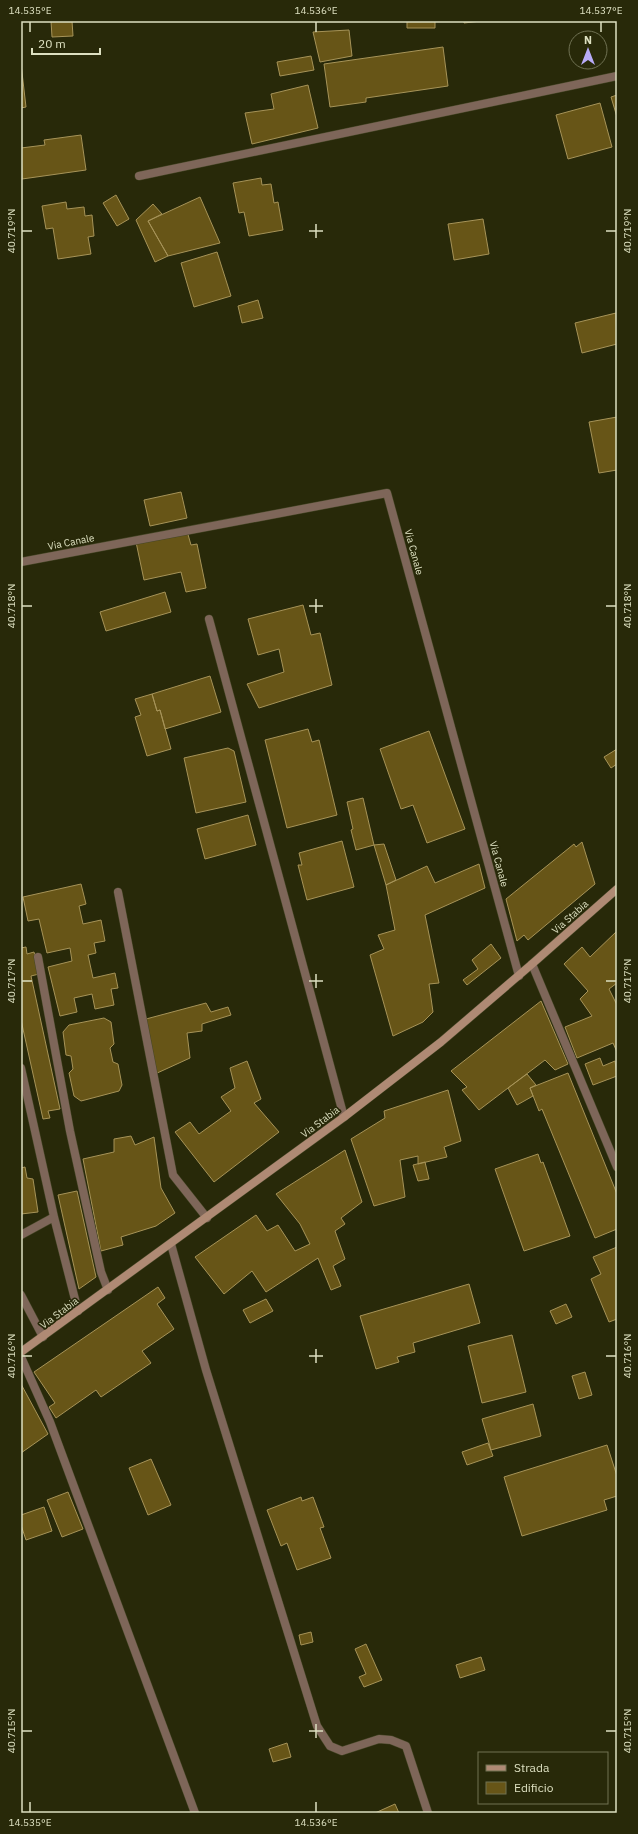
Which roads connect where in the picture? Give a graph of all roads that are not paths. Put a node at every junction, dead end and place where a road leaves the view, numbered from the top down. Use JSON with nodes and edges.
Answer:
{"nodes":[{"id":1,"x":617,"y":76,"type":"edge"},
{"id":2,"x":139,"y":176,"type":"dead end"},
{"id":3,"x":21,"y":562,"type":"edge"},
{"id":4,"x":209,"y":619,"type":"dead end"},
{"id":5,"x":617,"y":889,"type":"edge"},
{"id":6,"x":118,"y":892,"type":"dead end"},
{"id":7,"x":38,"y":957,"type":"dead end"},
{"id":8,"x":532,"y":964,"type":"junction"},
{"id":9,"x":519,"y":976,"type":"junction"},
{"id":10,"x":21,"y":1068,"type":"edge"},
{"id":11,"x":344,"y":1117,"type":"junction"},
{"id":12,"x":617,"y":1167,"type":"edge"},
{"id":13,"x":54,"y":1217,"type":"junction"},
{"id":14,"x":207,"y":1218,"type":"junction"},
{"id":15,"x":21,"y":1235,"type":"edge"},
{"id":16,"x":171,"y":1244,"type":"junction"},
{"id":17,"x":108,"y":1290,"type":"junction"},
{"id":18,"x":21,"y":1295,"type":"edge"},
{"id":19,"x":78,"y":1311,"type":"junction"},
{"id":20,"x":43,"y":1337,"type":"junction"},
{"id":21,"x":21,"y":1352,"type":"edge"},
{"id":22,"x":21,"y":1357,"type":"edge"},
{"id":23,"x":195,"y":1813,"type":"edge"},
{"id":24,"x":428,"y":1813,"type":"edge"}],
"edges":[{"from":1,"to":2,"type":"street"},
{"from":3,"to":9,"type":"street","name":"Via Canale"},
{"from":4,"to":11,"type":"street"},
{"from":5,"to":8,"type":"main road","name":"Via Stabia"},
{"from":6,"to":14,"type":"street"},
{"from":7,"to":17,"type":"street"},
{"from":8,"to":9,"type":"main road","name":"Via Stabia"},
{"from":8,"to":12,"type":"street"},
{"from":9,"to":11,"type":"main road","name":"Via Stabia"},
{"from":10,"to":13,"type":"street"},
{"from":11,"to":14,"type":"main road","name":"Via Stabia"},
{"from":13,"to":15,"type":"street"},
{"from":13,"to":19,"type":"street"},
{"from":14,"to":16,"type":"main road","name":"Via Stabia"},
{"from":16,"to":17,"type":"main road","name":"Via Stabia"},
{"from":16,"to":24,"type":"street"},
{"from":17,"to":19,"type":"main road","name":"Via Stabia"},
{"from":18,"to":20,"type":"street"},
{"from":19,"to":20,"type":"main road","name":"Via Stabia"},
{"from":20,"to":21,"type":"main road","name":"Via Stabia"},
{"from":22,"to":23,"type":"street"}]}
